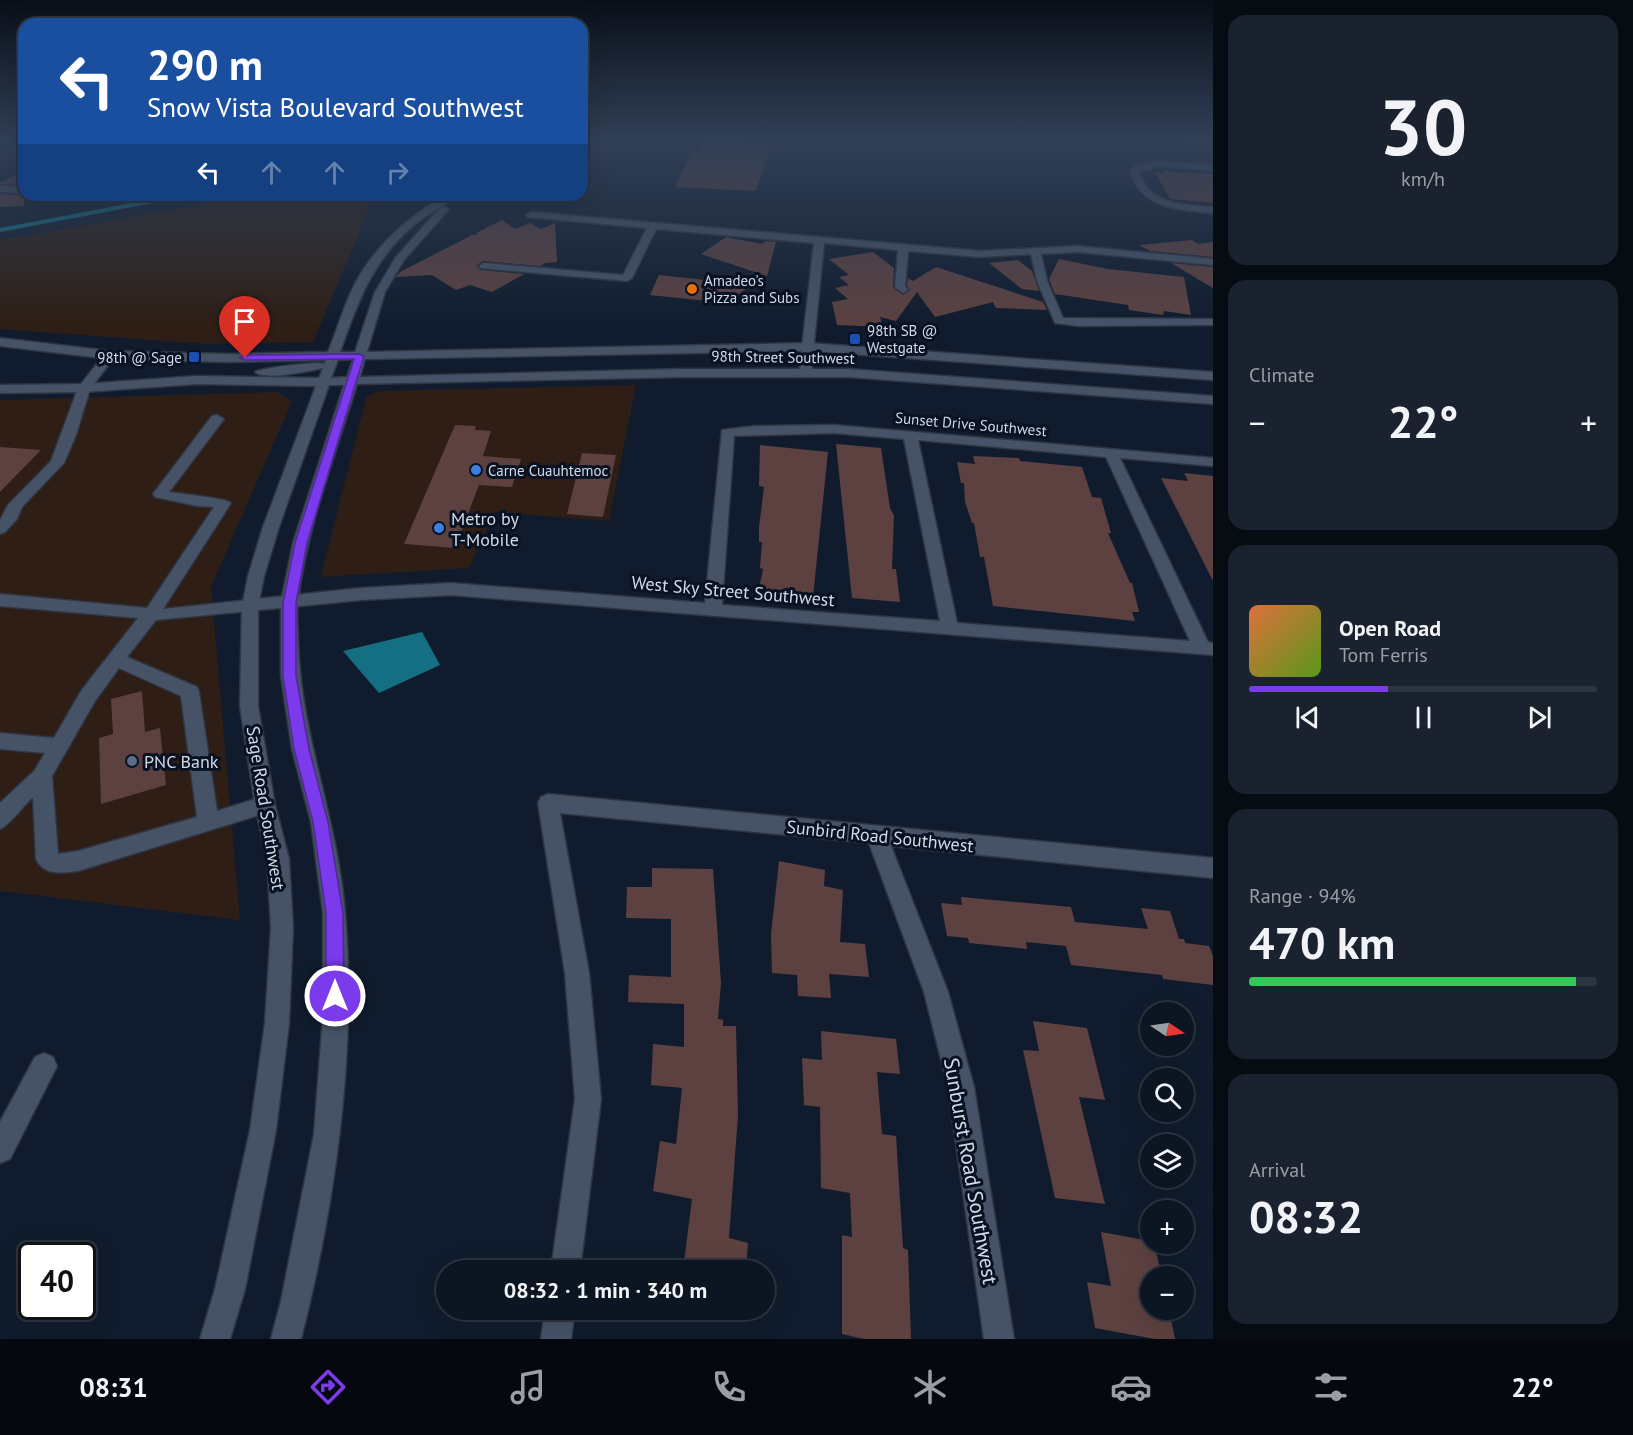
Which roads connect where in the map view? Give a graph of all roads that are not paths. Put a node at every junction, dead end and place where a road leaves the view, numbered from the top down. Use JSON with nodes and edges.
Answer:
{"nodes":[{"id":1,"x":437,"y":203,"type":"edge"},
{"id":2,"x":449,"y":203,"type":"edge"},
{"id":3,"x":1165,"y":203,"type":"edge"},
{"id":4,"x":1213,"y":210,"type":"edge"},
{"id":5,"x":531,"y":215,"type":"dead end"},
{"id":6,"x":652,"y":227,"type":"junction"},
{"id":7,"x":819,"y":241,"type":"junction"},
{"id":8,"x":903,"y":249,"type":"junction"},
{"id":9,"x":1036,"y":253,"type":"junction"},
{"id":10,"x":1213,"y":262,"type":"edge"},
{"id":11,"x":484,"y":266,"type":"dead end"},
{"id":12,"x":903,"y":290,"type":"dead end"},
{"id":13,"x":1213,"y":322,"type":"edge"},
{"id":14,"x":0,"y":342,"type":"edge"},
{"id":15,"x":808,"y":347,"type":"junction"},
{"id":16,"x":555,"y":351,"type":"junction"},
{"id":17,"x":110,"y":355,"type":"junction"},
{"id":18,"x":359,"y":356,"type":"junction"},
{"id":19,"x":331,"y":360,"type":"junction"},
{"id":20,"x":805,"y":373,"type":"junction"},
{"id":21,"x":1213,"y":376,"type":"edge"},
{"id":22,"x":353,"y":377,"type":"junction"},
{"id":23,"x":197,"y":380,"type":"junction"},
{"id":24,"x":322,"y":382,"type":"junction"},
{"id":25,"x":84,"y":388,"type":"junction"},
{"id":26,"x":0,"y":389,"type":"edge"},
{"id":27,"x":1213,"y":400,"type":"edge"},
{"id":28,"x":217,"y":419,"type":"dead end"},
{"id":29,"x":910,"y":435,"type":"junction"},
{"id":30,"x":1111,"y":453,"type":"junction"},
{"id":31,"x":1213,"y":462,"type":"edge"},
{"id":32,"x":0,"y":529,"type":"edge"},
{"id":33,"x":0,"y":600,"type":"edge"},
{"id":34,"x":289,"y":603,"type":"junction"},
{"id":35,"x":250,"y":607,"type":"junction"},
{"id":36,"x":713,"y":609,"type":"junction"},
{"id":37,"x":151,"y":614,"type":"junction"},
{"id":38,"x":950,"y":629,"type":"junction"},
{"id":39,"x":1208,"y":649,"type":"edge"},
{"id":40,"x":116,"y":660,"type":"junction"},
{"id":41,"x":0,"y":741,"type":"edge"},
{"id":42,"x":58,"y":746,"type":"junction"},
{"id":43,"x":42,"y":776,"type":"junction"},
{"id":44,"x":266,"y":805,"type":"junction"},
{"id":45,"x":0,"y":820,"type":"edge"},
{"id":46,"x":208,"y":823,"type":"junction"},
{"id":47,"x":876,"y":835,"type":"junction"},
{"id":48,"x":1213,"y":868,"type":"edge"},
{"id":49,"x":44,"y":1066,"type":"dead end"},
{"id":50,"x":0,"y":1149,"type":"edge"},
{"id":51,"x":566,"y":1260,"type":"edge"},
{"id":52,"x":559,"y":1320,"type":"edge"},
{"id":53,"x":215,"y":1339,"type":"edge"},
{"id":54,"x":286,"y":1339,"type":"edge"},
{"id":55,"x":556,"y":1339,"type":"edge"},
{"id":56,"x":999,"y":1339,"type":"edge"}],
"edges":[{"from":1,"to":19,"type":"street","name":"Sage Road Southwest"},
{"from":2,"to":18,"type":"street"},
{"from":3,"to":4,"type":"street"},
{"from":5,"to":6,"type":"street"},
{"from":6,"to":7,"type":"street"},
{"from":6,"to":11,"type":"street"},
{"from":7,"to":8,"type":"street"},
{"from":7,"to":15,"type":"street"},
{"from":8,"to":9,"type":"street"},
{"from":8,"to":12,"type":"street"},
{"from":9,"to":10,"type":"street"},
{"from":9,"to":13,"type":"street"},
{"from":14,"to":17,"type":"street"},
{"from":15,"to":16,"type":"street","name":"98th Street Southwest"},
{"from":15,"to":20,"type":"street"},
{"from":15,"to":21,"type":"street","name":"98th Street Southwest"},
{"from":16,"to":18,"type":"street","name":"98th Street Southwest"},
{"from":16,"to":22,"type":"street"},
{"from":17,"to":19,"type":"street"},
{"from":17,"to":25,"type":"street"},
{"from":18,"to":19,"type":"street","name":"98th Street Southwest"},
{"from":18,"to":22,"type":"street"},
{"from":19,"to":23,"type":"street"},
{"from":19,"to":24,"type":"street","name":"Sage Road Southwest"},
{"from":20,"to":22,"type":"street","name":"98th Street Southwest"},
{"from":20,"to":27,"type":"street","name":"98th Street Southwest"},
{"from":22,"to":24,"type":"street","name":"98th Street Southwest"},
{"from":22,"to":34,"type":"street"},
{"from":23,"to":24,"type":"street","name":"98th Street Southwest"},
{"from":23,"to":25,"type":"street"},
{"from":24,"to":35,"type":"street","name":"Sage Road Southwest"},
{"from":25,"to":26,"type":"street"},
{"from":25,"to":32,"type":"street"},
{"from":28,"to":37,"type":"street"},
{"from":29,"to":30,"type":"street","name":"Sunset Drive Southwest"},
{"from":29,"to":36,"type":"street","name":"Sunset Drive Southwest"},
{"from":29,"to":38,"type":"street"},
{"from":30,"to":31,"type":"street","name":"Sunset Drive Southwest"},
{"from":30,"to":39,"type":"street"},
{"from":33,"to":37,"type":"street","name":"West Sky Street Southwest"},
{"from":34,"to":35,"type":"street","name":"West Sky Street Southwest"},
{"from":34,"to":36,"type":"street","name":"West Sky Street Southwest"},
{"from":34,"to":54,"type":"street"},
{"from":35,"to":37,"type":"street","name":"West Sky Street Southwest"},
{"from":35,"to":44,"type":"street","name":"Sage Road Southwest"},
{"from":36,"to":38,"type":"street","name":"West Sky Street Southwest"},
{"from":37,"to":40,"type":"street"},
{"from":38,"to":39,"type":"street","name":"West Sky Street Southwest"},
{"from":40,"to":42,"type":"street"},
{"from":40,"to":46,"type":"street"},
{"from":41,"to":42,"type":"street"},
{"from":42,"to":43,"type":"street"},
{"from":43,"to":45,"type":"street"},
{"from":43,"to":46,"type":"street"},
{"from":44,"to":46,"type":"street"},
{"from":44,"to":53,"type":"street","name":"Sage Road Southwest"},
{"from":47,"to":48,"type":"street","name":"Sunbird Road Southwest"},
{"from":47,"to":51,"type":"street","name":"Sunbird Road Southwest"},
{"from":47,"to":56,"type":"street","name":"Sunburst Road Southwest"},
{"from":49,"to":50,"type":"street"},
{"from":52,"to":55,"type":"street"}]}
